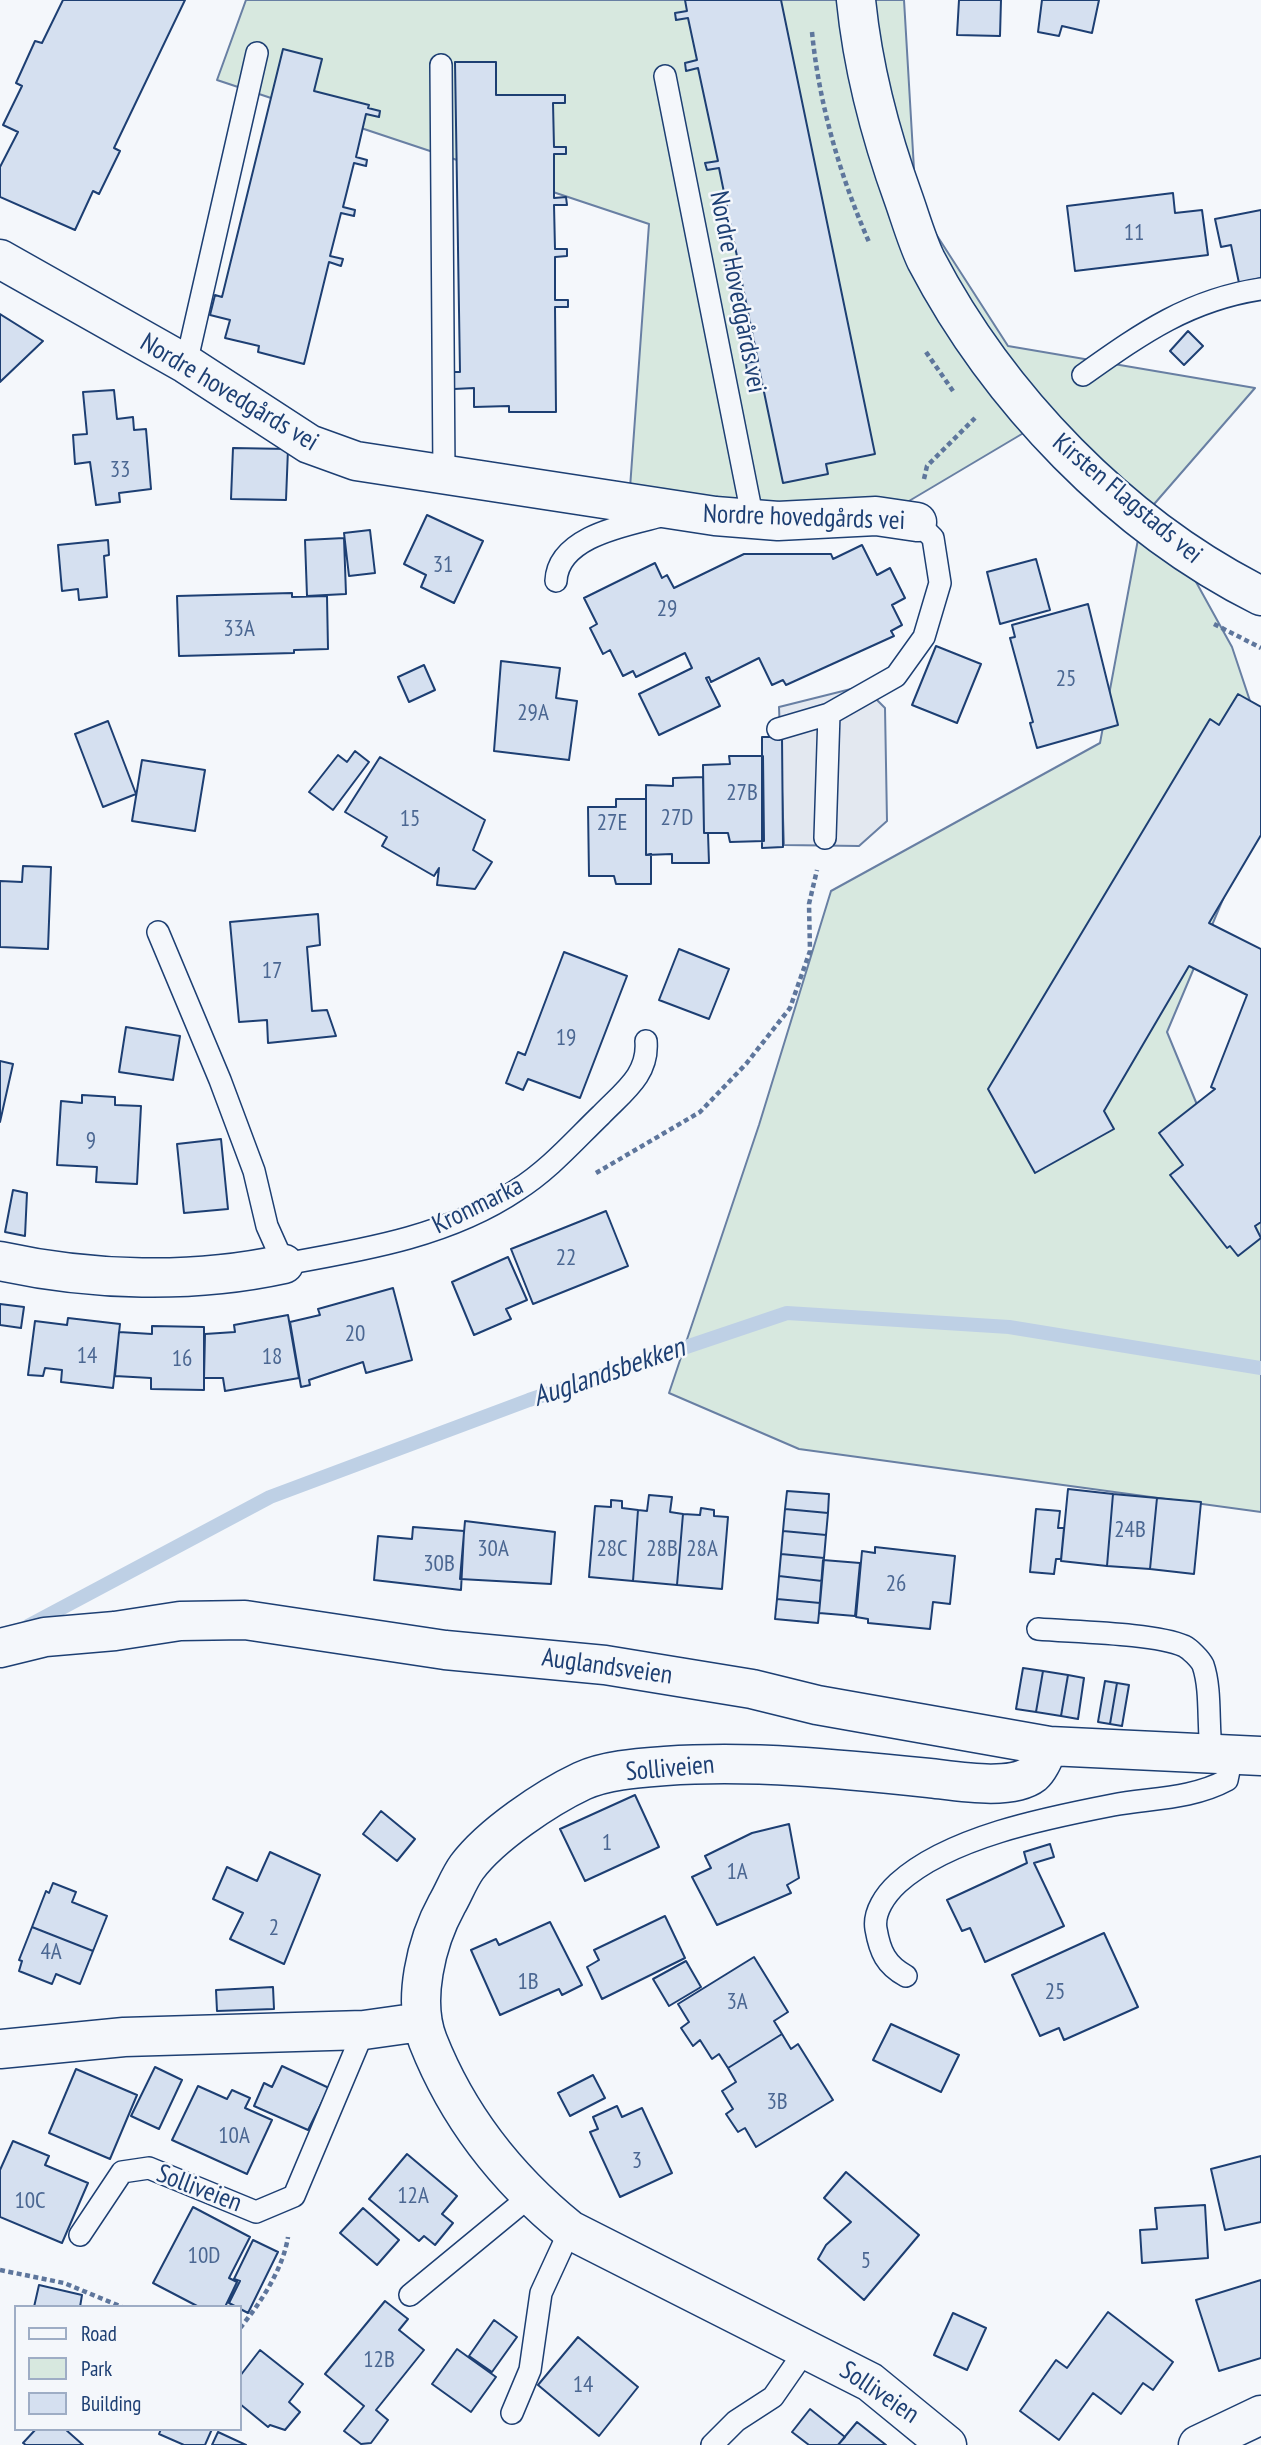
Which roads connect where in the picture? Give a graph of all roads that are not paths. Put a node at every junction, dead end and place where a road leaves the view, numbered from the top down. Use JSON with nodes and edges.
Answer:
{"nodes":[{"id":1,"x":856,"y":0,"type":"edge"},
{"id":2,"x":257,"y":53,"type":"dead end"},
{"id":3,"x":441,"y":65,"type":"dead end"},
{"id":4,"x":665,"y":76,"type":"dead end"},
{"id":5,"x":0,"y":259,"type":"edge"},
{"id":6,"x":1261,"y":289,"type":"edge"},
{"id":7,"x":186,"y":364,"type":"junction"},
{"id":8,"x":1083,"y":375,"type":"dead end"},
{"id":9,"x":444,"y":475,"type":"junction"},
{"id":10,"x":683,"y":512,"type":"junction"},
{"id":11,"x":753,"y":520,"type":"junction"},
{"id":12,"x":917,"y":522,"type":"joint"},
{"id":13,"x":556,"y":582,"type":"dead end"},
{"id":14,"x":1261,"y":596,"type":"edge"},
{"id":15,"x":829,"y":714,"type":"junction"},
{"id":16,"x":778,"y":729,"type":"dead end"},
{"id":17,"x":825,"y":838,"type":"road end"},
{"id":18,"x":158,"y":932,"type":"dead end"},
{"id":19,"x":646,"y":1041,"type":"dead end"},
{"id":20,"x":0,"y":1261,"type":"edge"},
{"id":21,"x":284,"y":1264,"type":"junction"},
{"id":22,"x":1038,"y":1629,"type":"dead end"},
{"id":23,"x":0,"y":1648,"type":"edge"},
{"id":24,"x":1049,"y":1746,"type":"junction"},
{"id":25,"x":1235,"y":1756,"type":"edge"},
{"id":26,"x":906,"y":1976,"type":"dead end"},
{"id":27,"x":421,"y":2022,"type":"junction"},
{"id":28,"x":364,"y":2030,"type":"junction"},
{"id":29,"x":0,"y":2049,"type":"edge"},
{"id":30,"x":529,"y":2197,"type":"junction"},
{"id":31,"x":570,"y":2230,"type":"junction"},
{"id":32,"x":80,"y":2235,"type":"dead end"},
{"id":33,"x":410,"y":2295,"type":"dead end"},
{"id":34,"x":807,"y":2348,"type":"junction"},
{"id":35,"x":512,"y":2413,"type":"dead end"},
{"id":36,"x":1261,"y":2415,"type":"edge"},
{"id":37,"x":712,"y":2445,"type":"edge"},
{"id":38,"x":947,"y":2445,"type":"edge"},
{"id":39,"x":1198,"y":2445,"type":"edge"}],
"edges":[{"from":1,"to":14,"type":"street","name":"Kirsten Flagstads vei"},
{"from":2,"to":7,"type":"lane","name":"Nordre Hovedgårds vei"},
{"from":3,"to":9,"type":"lane"},
{"from":4,"to":11,"type":"lane","name":"Nordre Hovedgårds vei"},
{"from":5,"to":7,"type":"street","name":"Nordre hovedgårds vei"},
{"from":6,"to":8,"type":"lane"},
{"from":7,"to":9,"type":"street","name":"Nordre hovedgårds vei"},
{"from":9,"to":10,"type":"street","name":"Nordre hovedgårds vei"},
{"from":10,"to":11,"type":"street","name":"Nordre hovedgårds vei"},
{"from":10,"to":13,"type":"lane","name":"Nordre hovedgårds vei"},
{"from":11,"to":12,"type":"street","name":"Nordre hovedgårds vei"},
{"from":12,"to":15,"type":"lane","name":"Nordre hovedgårds vei"},
{"from":15,"to":16,"type":"lane","name":"Nordre hovedgårds vei"},
{"from":15,"to":17,"type":"lane"},
{"from":18,"to":21,"type":"lane"},
{"from":19,"to":21,"type":"lane","name":"Kronmarka"},
{"from":20,"to":21,"type":"street","name":"Kronmarka"},
{"from":22,"to":25,"type":"lane"},
{"from":23,"to":24,"type":"street","name":"Auglandsveien"},
{"from":24,"to":25,"type":"street","name":"Auglandsveien"},
{"from":24,"to":27,"type":"street","name":"Solliveien"},
{"from":25,"to":26,"type":"lane"},
{"from":27,"to":28,"type":"street"},
{"from":27,"to":30,"type":"street","name":"Solliveien"},
{"from":28,"to":29,"type":"street"},
{"from":28,"to":32,"type":"lane","name":"Solliveien"},
{"from":30,"to":31,"type":"street","name":"Solliveien"},
{"from":30,"to":33,"type":"lane"},
{"from":31,"to":34,"type":"street","name":"Solliveien"},
{"from":31,"to":35,"type":"lane"},
{"from":34,"to":37,"type":"lane"},
{"from":34,"to":38,"type":"street","name":"Solliveien"},
{"from":36,"to":39,"type":"street"}]}
